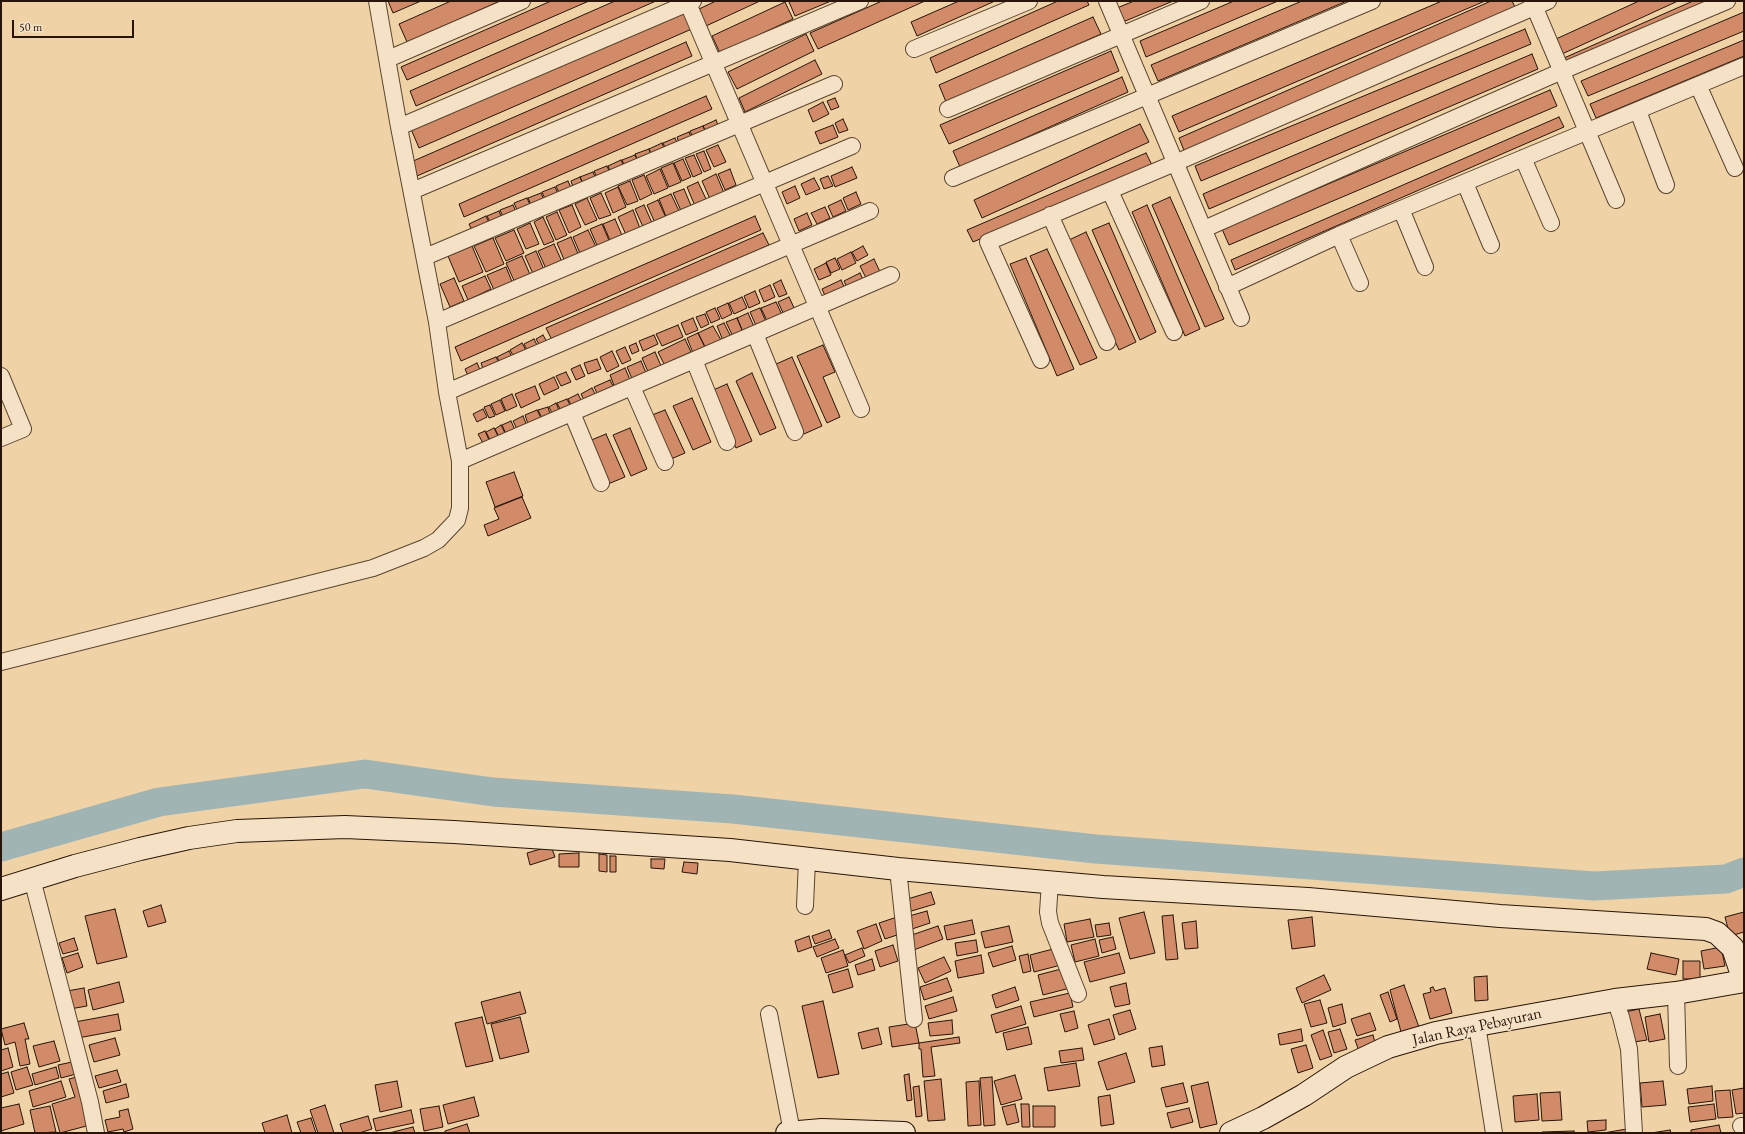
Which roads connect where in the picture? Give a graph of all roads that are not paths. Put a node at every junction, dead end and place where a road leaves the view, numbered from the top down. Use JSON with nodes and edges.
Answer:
{"nodes":[{"id":1,"x":377,"y":1,"type":"edge"},
{"id":2,"x":522,"y":1,"type":"edge"},
{"id":3,"x":860,"y":1,"type":"edge"},
{"id":4,"x":1029,"y":1,"type":"edge"},
{"id":5,"x":1107,"y":1,"type":"edge"},
{"id":6,"x":1201,"y":1,"type":"edge"},
{"id":7,"x":1372,"y":1,"type":"edge"},
{"id":8,"x":1727,"y":1,"type":"edge"},
{"id":9,"x":689,"y":2,"type":"edge"},
{"id":10,"x":1538,"y":3,"type":"edge"},
{"id":11,"x":1122,"y":35,"type":"junction"},
{"id":12,"x":914,"y":49,"type":"dead end"},
{"id":13,"x":388,"y":59,"type":"junction"},
{"id":14,"x":714,"y":63,"type":"junction"},
{"id":15,"x":1744,"y":66,"type":"edge"},
{"id":16,"x":1562,"y":71,"type":"junction"},
{"id":17,"x":834,"y":84,"type":"dead end"},
{"id":18,"x":1698,"y":85,"type":"junction"},
{"id":19,"x":1147,"y":96,"type":"junction"},
{"id":20,"x":948,"y":109,"type":"dead end"},
{"id":21,"x":1638,"y":110,"type":"junction"},
{"id":22,"x":739,"y":124,"type":"junction"},
{"id":23,"x":399,"y":127,"type":"junction"},
{"id":24,"x":1587,"y":132,"type":"junction"},
{"id":25,"x":852,"y":146,"type":"dead end"},
{"id":26,"x":1523,"y":158,"type":"junction"},
{"id":27,"x":1175,"y":163,"type":"junction"},
{"id":28,"x":1735,"y":168,"type":"dead end"},
{"id":29,"x":953,"y":178,"type":"dead end"},
{"id":30,"x":765,"y":183,"type":"junction"},
{"id":31,"x":1465,"y":183,"type":"junction"},
{"id":32,"x":1666,"y":185,"type":"dead end"},
{"id":33,"x":412,"y":191,"type":"junction"},
{"id":34,"x":1110,"y":191,"type":"junction"},
{"id":35,"x":1616,"y":200,"type":"dead end"},
{"id":36,"x":1401,"y":209,"type":"junction"},
{"id":37,"x":870,"y":211,"type":"dead end"},
{"id":38,"x":1050,"y":215,"type":"junction"},
{"id":39,"x":1551,"y":223,"type":"dead end"},
{"id":40,"x":1204,"y":229,"type":"junction"},
{"id":41,"x":1339,"y":235,"type":"junction"},
{"id":42,"x":791,"y":245,"type":"junction"},
{"id":43,"x":1491,"y":245,"type":"dead end"},
{"id":44,"x":425,"y":257,"type":"junction"},
{"id":45,"x":1425,"y":267,"type":"dead end"},
{"id":46,"x":891,"y":276,"type":"dead end"},
{"id":47,"x":1360,"y":282,"type":"dead end"},
{"id":48,"x":1227,"y":287,"type":"junction"},
{"id":49,"x":817,"y":307,"type":"junction"},
{"id":50,"x":1241,"y":318,"type":"dead end"},
{"id":51,"x":437,"y":322,"type":"junction"},
{"id":52,"x":1174,"y":332,"type":"dead end"},
{"id":53,"x":755,"y":334,"type":"junction"},
{"id":54,"x":1107,"y":342,"type":"dead end"},
{"id":55,"x":694,"y":360,"type":"junction"},
{"id":56,"x":1041,"y":360,"type":"dead end"},
{"id":57,"x":1,"y":376,"type":"edge"},
{"id":58,"x":632,"y":387,"type":"junction"},
{"id":59,"x":446,"y":392,"type":"junction"},
{"id":60,"x":861,"y":409,"type":"dead end"},
{"id":61,"x":572,"y":413,"type":"junction"},
{"id":62,"x":795,"y":432,"type":"dead end"},
{"id":63,"x":1,"y":438,"type":"edge"},
{"id":64,"x":727,"y":442,"type":"dead end"},
{"id":65,"x":460,"y":461,"type":"junction"},
{"id":66,"x":665,"y":462,"type":"dead end"},
{"id":67,"x":601,"y":483,"type":"dead end"},
{"id":68,"x":1,"y":662,"type":"edge"},
{"id":69,"x":807,"y":860,"type":"junction"},
{"id":70,"x":898,"y":869,"type":"junction"},
{"id":71,"x":32,"y":879,"type":"junction"},
{"id":72,"x":1050,"y":882,"type":"junction"},
{"id":73,"x":1,"y":889,"type":"edge"},
{"id":74,"x":805,"y":906,"type":"dead end"},
{"id":75,"x":1744,"y":982,"type":"edge"},
{"id":76,"x":1676,"y":993,"type":"junction"},
{"id":77,"x":1078,"y":994,"type":"dead end"},
{"id":78,"x":1615,"y":1000,"type":"junction"},
{"id":79,"x":769,"y":1014,"type":"dead end"},
{"id":80,"x":914,"y":1019,"type":"dead end"},
{"id":81,"x":1477,"y":1025,"type":"junction"},
{"id":82,"x":1678,"y":1066,"type":"dead end"},
{"id":83,"x":96,"y":1133,"type":"edge"},
{"id":84,"x":789,"y":1133,"type":"edge"},
{"id":85,"x":904,"y":1133,"type":"edge"},
{"id":86,"x":1231,"y":1133,"type":"edge"},
{"id":87,"x":1494,"y":1133,"type":"edge"},
{"id":88,"x":1634,"y":1133,"type":"edge"}],
"edges":[{"from":1,"to":13,"type":"street"},
{"from":2,"to":13,"type":"street"},
{"from":3,"to":14,"type":"street"},
{"from":4,"to":12,"type":"street"},
{"from":5,"to":11,"type":"street"},
{"from":6,"to":11,"type":"street"},
{"from":7,"to":19,"type":"street"},
{"from":8,"to":16,"type":"street"},
{"from":9,"to":14,"type":"street"},
{"from":9,"to":23,"type":"street"},
{"from":10,"to":16,"type":"street"},
{"from":10,"to":27,"type":"street"},
{"from":11,"to":19,"type":"street"},
{"from":11,"to":20,"type":"street"},
{"from":13,"to":23,"type":"street"},
{"from":14,"to":22,"type":"street"},
{"from":14,"to":33,"type":"street"},
{"from":15,"to":18,"type":"street"},
{"from":16,"to":24,"type":"street"},
{"from":16,"to":40,"type":"street"},
{"from":17,"to":22,"type":"street"},
{"from":18,"to":21,"type":"street"},
{"from":18,"to":28,"type":"street"},
{"from":19,"to":27,"type":"street"},
{"from":19,"to":29,"type":"street"},
{"from":21,"to":24,"type":"street"},
{"from":21,"to":32,"type":"street"},
{"from":22,"to":30,"type":"street"},
{"from":22,"to":44,"type":"street"},
{"from":23,"to":33,"type":"street"},
{"from":24,"to":26,"type":"street"},
{"from":24,"to":35,"type":"street"},
{"from":25,"to":30,"type":"street"},
{"from":26,"to":31,"type":"street"},
{"from":26,"to":39,"type":"street"},
{"from":27,"to":34,"type":"street"},
{"from":27,"to":40,"type":"street"},
{"from":30,"to":42,"type":"street"},
{"from":30,"to":51,"type":"street"},
{"from":31,"to":36,"type":"street"},
{"from":31,"to":43,"type":"street"},
{"from":33,"to":44,"type":"street"},
{"from":34,"to":38,"type":"street"},
{"from":34,"to":52,"type":"street"},
{"from":36,"to":41,"type":"street"},
{"from":36,"to":45,"type":"street"},
{"from":37,"to":42,"type":"street"},
{"from":38,"to":54,"type":"street"},
{"from":38,"to":56,"type":"street"},
{"from":40,"to":48,"type":"street"},
{"from":41,"to":47,"type":"street"},
{"from":41,"to":48,"type":"street"},
{"from":42,"to":49,"type":"street"},
{"from":42,"to":59,"type":"street"},
{"from":44,"to":51,"type":"street"},
{"from":46,"to":49,"type":"street"},
{"from":48,"to":50,"type":"street"},
{"from":49,"to":53,"type":"street"},
{"from":49,"to":60,"type":"street"},
{"from":51,"to":59,"type":"street"},
{"from":53,"to":55,"type":"street"},
{"from":53,"to":62,"type":"street"},
{"from":55,"to":58,"type":"street"},
{"from":55,"to":64,"type":"street"},
{"from":57,"to":63,"type":"street"},
{"from":58,"to":61,"type":"street"},
{"from":58,"to":66,"type":"street"},
{"from":59,"to":65,"type":"street"},
{"from":61,"to":65,"type":"street"},
{"from":61,"to":67,"type":"street"},
{"from":65,"to":68,"type":"street"},
{"from":69,"to":70,"type":"street"},
{"from":69,"to":71,"type":"street"},
{"from":69,"to":74,"type":"street"},
{"from":70,"to":72,"type":"street"},
{"from":70,"to":80,"type":"street"},
{"from":71,"to":73,"type":"street"},
{"from":71,"to":83,"type":"street"},
{"from":72,"to":75,"type":"street"},
{"from":72,"to":77,"type":"street"},
{"from":75,"to":76,"type":"street","name":"Jalan Raya Pebayuran"},
{"from":76,"to":78,"type":"street","name":"Jalan Raya Pebayuran"},
{"from":76,"to":82,"type":"street"},
{"from":78,"to":81,"type":"street","name":"Jalan Raya Pebayuran"},
{"from":78,"to":88,"type":"street"},
{"from":79,"to":84,"type":"street"},
{"from":81,"to":86,"type":"street","name":"Jalan Raya Pebayuran"},
{"from":81,"to":87,"type":"street"},
{"from":84,"to":85,"type":"street"}]}
